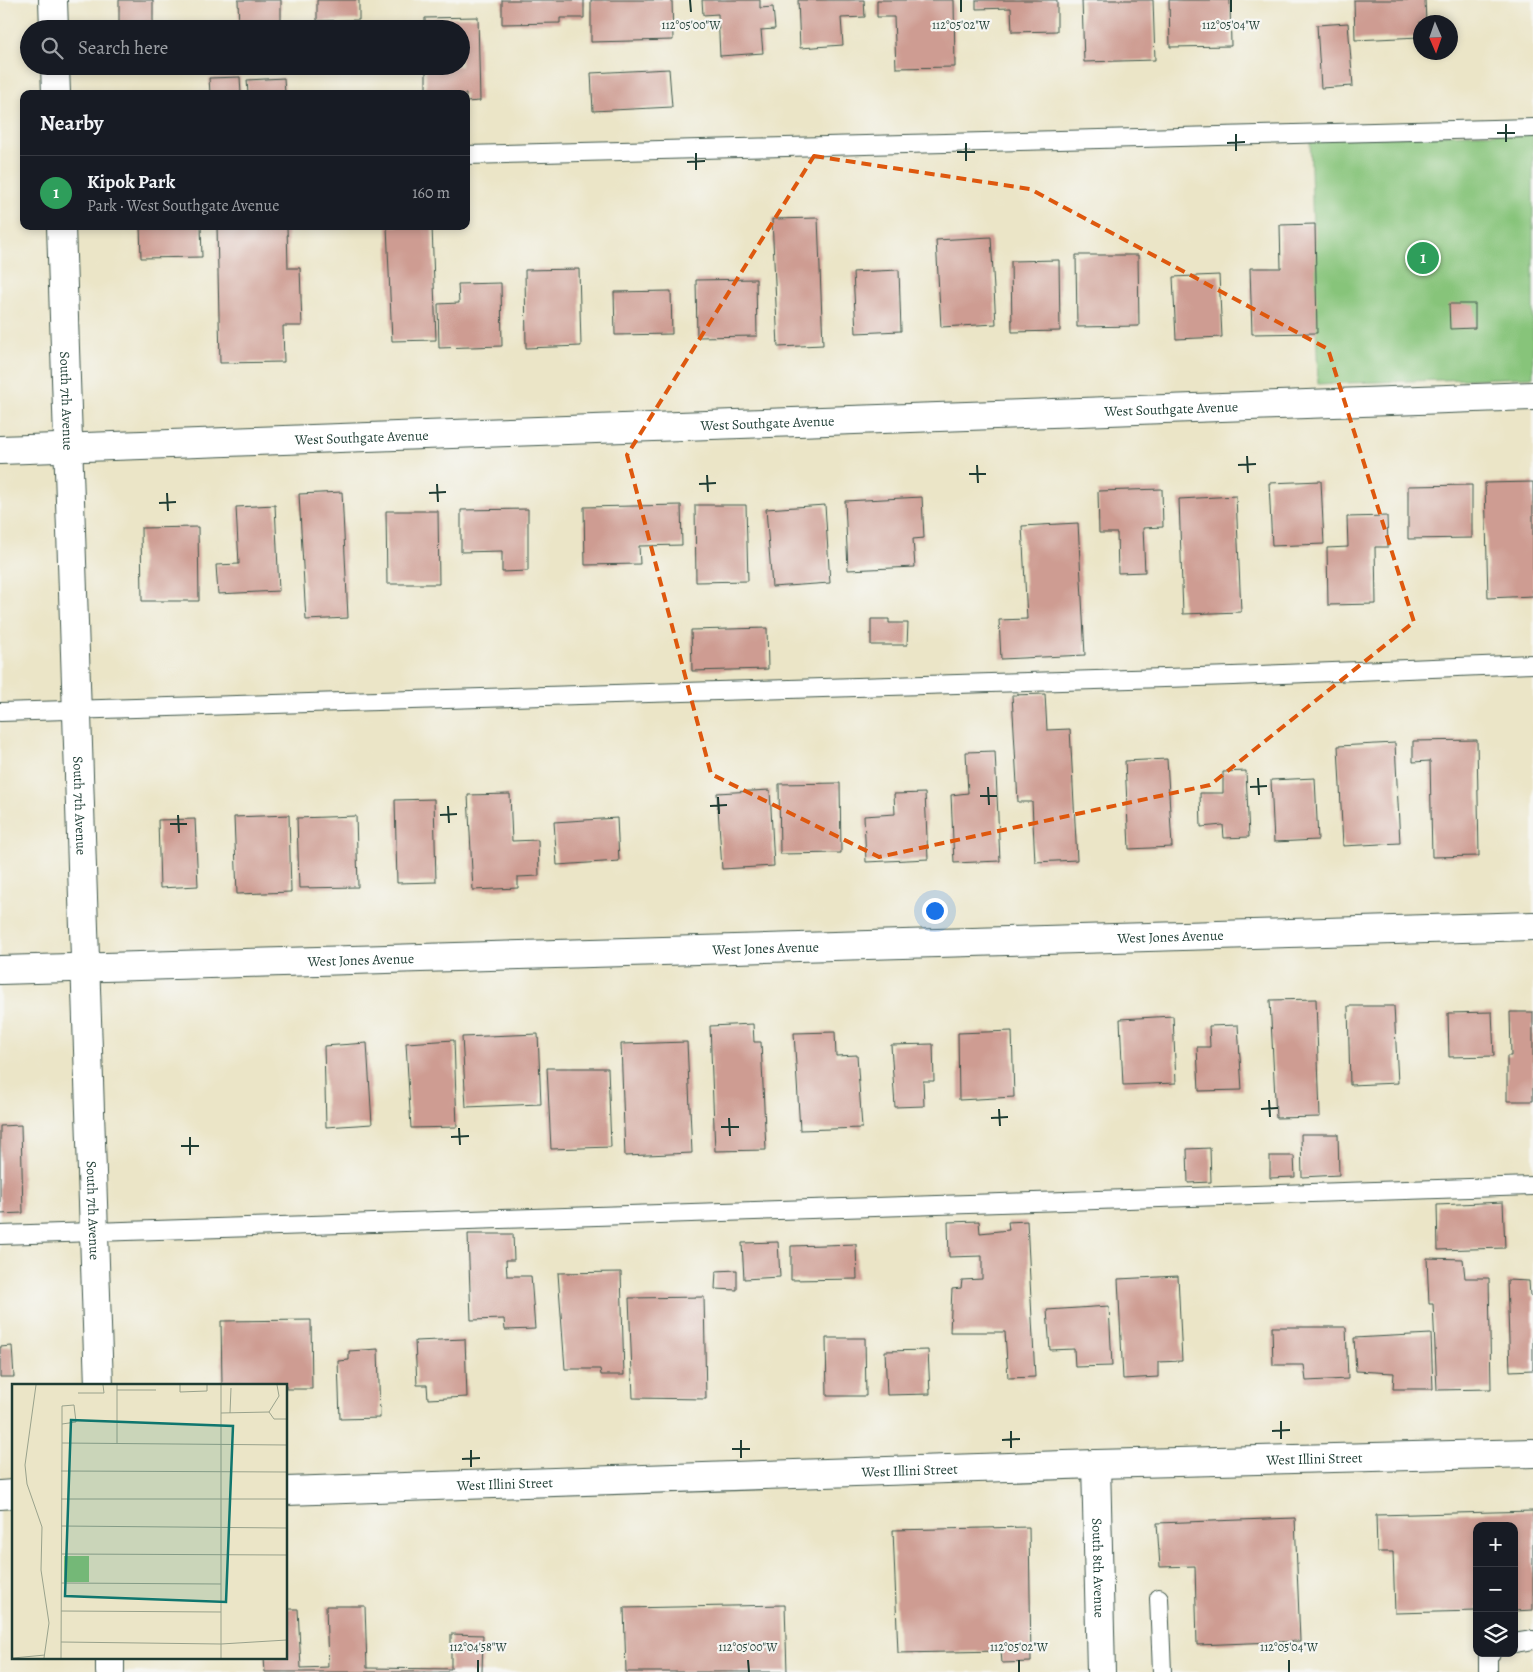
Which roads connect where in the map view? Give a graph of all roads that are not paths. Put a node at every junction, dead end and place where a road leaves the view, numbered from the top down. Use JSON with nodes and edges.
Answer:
{"nodes":[{"id":1,"x":53,"y":0,"type":"edge"},
{"id":2,"x":54,"y":20,"type":"edge"},
{"id":3,"x":55,"y":75,"type":"edge"},
{"id":4,"x":56,"y":90,"type":"edge"},
{"id":5,"x":1533,"y":128,"type":"edge"},
{"id":6,"x":470,"y":155,"type":"edge"},
{"id":7,"x":61,"y":230,"type":"edge"},
{"id":8,"x":1533,"y":396,"type":"edge"},
{"id":9,"x":68,"y":448,"type":"junction"},
{"id":10,"x":0,"y":450,"type":"edge"},
{"id":11,"x":1533,"y":664,"type":"edge"},
{"id":12,"x":76,"y":710,"type":"junction"},
{"id":13,"x":0,"y":712,"type":"edge"},
{"id":14,"x":1533,"y":926,"type":"edge"},
{"id":15,"x":85,"y":967,"type":"junction"},
{"id":16,"x":0,"y":970,"type":"edge"},
{"id":17,"x":1533,"y":1186,"type":"edge"},
{"id":18,"x":94,"y":1232,"type":"junction"},
{"id":19,"x":0,"y":1235,"type":"edge"},
{"id":20,"x":100,"y":1384,"type":"edge"},
{"id":21,"x":1533,"y":1453,"type":"edge"},
{"id":22,"x":1096,"y":1464,"type":"junction"},
{"id":23,"x":288,"y":1491,"type":"edge"},
{"id":24,"x":1159,"y":1598,"type":"dead end"},
{"id":25,"x":1533,"y":1640,"type":"edge"},
{"id":26,"x":1518,"y":1641,"type":"edge"},
{"id":27,"x":1488,"y":1657,"type":"edge"},
{"id":28,"x":1102,"y":1672,"type":"edge"},
{"id":29,"x":1162,"y":1672,"type":"edge"},
{"id":30,"x":1488,"y":1672,"type":"edge"}],
"edges":[{"from":1,"to":2,"type":"street"},
{"from":3,"to":4,"type":"street"},
{"from":5,"to":6,"type":"lane"},
{"from":7,"to":9,"type":"street","name":"South 7th Avenue"},
{"from":8,"to":9,"type":"street","name":"West Southgate Avenue"},
{"from":9,"to":10,"type":"street","name":"West Southgate Avenue"},
{"from":9,"to":12,"type":"street","name":"South 7th Avenue"},
{"from":11,"to":12,"type":"lane"},
{"from":12,"to":13,"type":"lane"},
{"from":12,"to":15,"type":"street","name":"South 7th Avenue"},
{"from":14,"to":15,"type":"street","name":"West Jones Avenue"},
{"from":15,"to":16,"type":"street","name":"West Jones Avenue"},
{"from":15,"to":18,"type":"street","name":"South 7th Avenue"},
{"from":17,"to":18,"type":"lane"},
{"from":18,"to":19,"type":"lane"},
{"from":18,"to":20,"type":"street","name":"South 7th Avenue"},
{"from":21,"to":22,"type":"street","name":"West Illini Street"},
{"from":22,"to":23,"type":"street","name":"West Illini Street"},
{"from":22,"to":28,"type":"street","name":"South 8th Avenue"},
{"from":24,"to":29,"type":"lane"},
{"from":25,"to":26,"type":"lane"},
{"from":27,"to":30,"type":"lane"}]}
